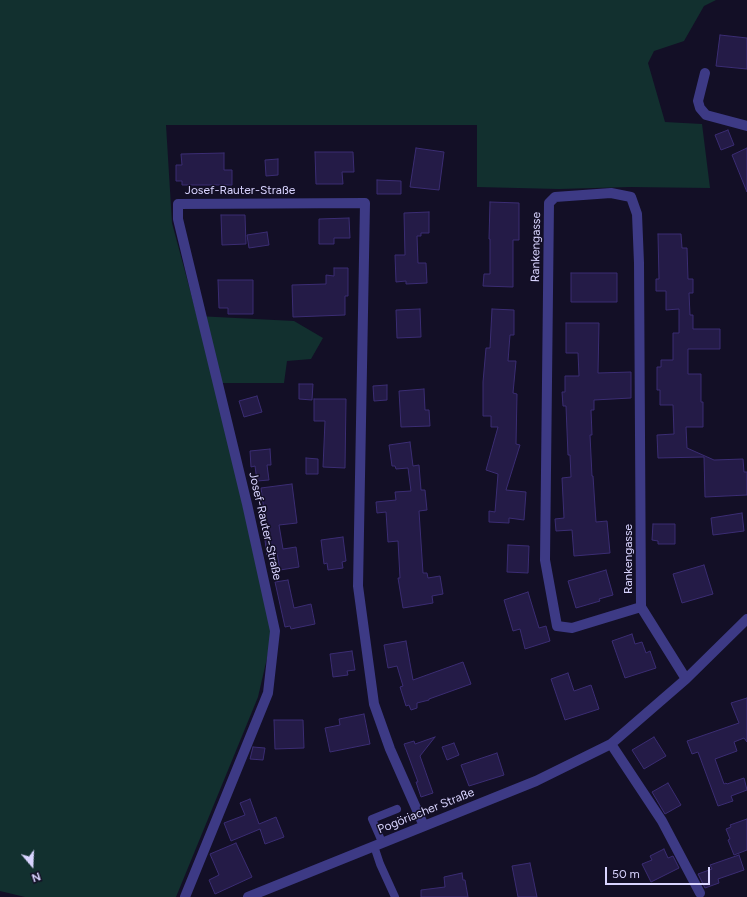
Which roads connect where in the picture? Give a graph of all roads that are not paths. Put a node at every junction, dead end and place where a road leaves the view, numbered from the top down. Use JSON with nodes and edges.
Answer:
{"nodes":[{"id":1,"x":705,"y":73,"type":"dead end"},
{"id":2,"x":747,"y":126,"type":"edge"},
{"id":3,"x":642,"y":607,"type":"junction"},
{"id":4,"x":747,"y":619,"type":"edge"},
{"id":5,"x":686,"y":679,"type":"junction"},
{"id":6,"x":611,"y":744,"type":"junction"},
{"id":7,"x":397,"y":810,"type":"dead end"},
{"id":8,"x":424,"y":826,"type":"junction"},
{"id":9,"x":378,"y":844,"type":"junction"},
{"id":10,"x":700,"y":893,"type":"dead end"},
{"id":11,"x":185,"y":897,"type":"edge"},
{"id":12,"x":248,"y":897,"type":"edge"},
{"id":13,"x":395,"y":897,"type":"edge"}],
"edges":[{"from":1,"to":2,"type":"street"},
{"from":3,"to":3,"type":"street","name":"Rankengasse"},
{"from":3,"to":5,"type":"street","name":"Rankengasse"},
{"from":4,"to":5,"type":"street","name":"Pogöriacher Straße"},
{"from":5,"to":6,"type":"street","name":"Pogöriacher Straße"},
{"from":6,"to":8,"type":"street","name":"Pogöriacher Straße"},
{"from":6,"to":10,"type":"street"},
{"from":7,"to":9,"type":"lane"},
{"from":8,"to":9,"type":"street","name":"Pogöriacher Straße"},
{"from":8,"to":11,"type":"street","name":"Josef-Rauter-Straße"},
{"from":9,"to":12,"type":"street","name":"Pogöriacher Straße"},
{"from":9,"to":13,"type":"lane"}]}
